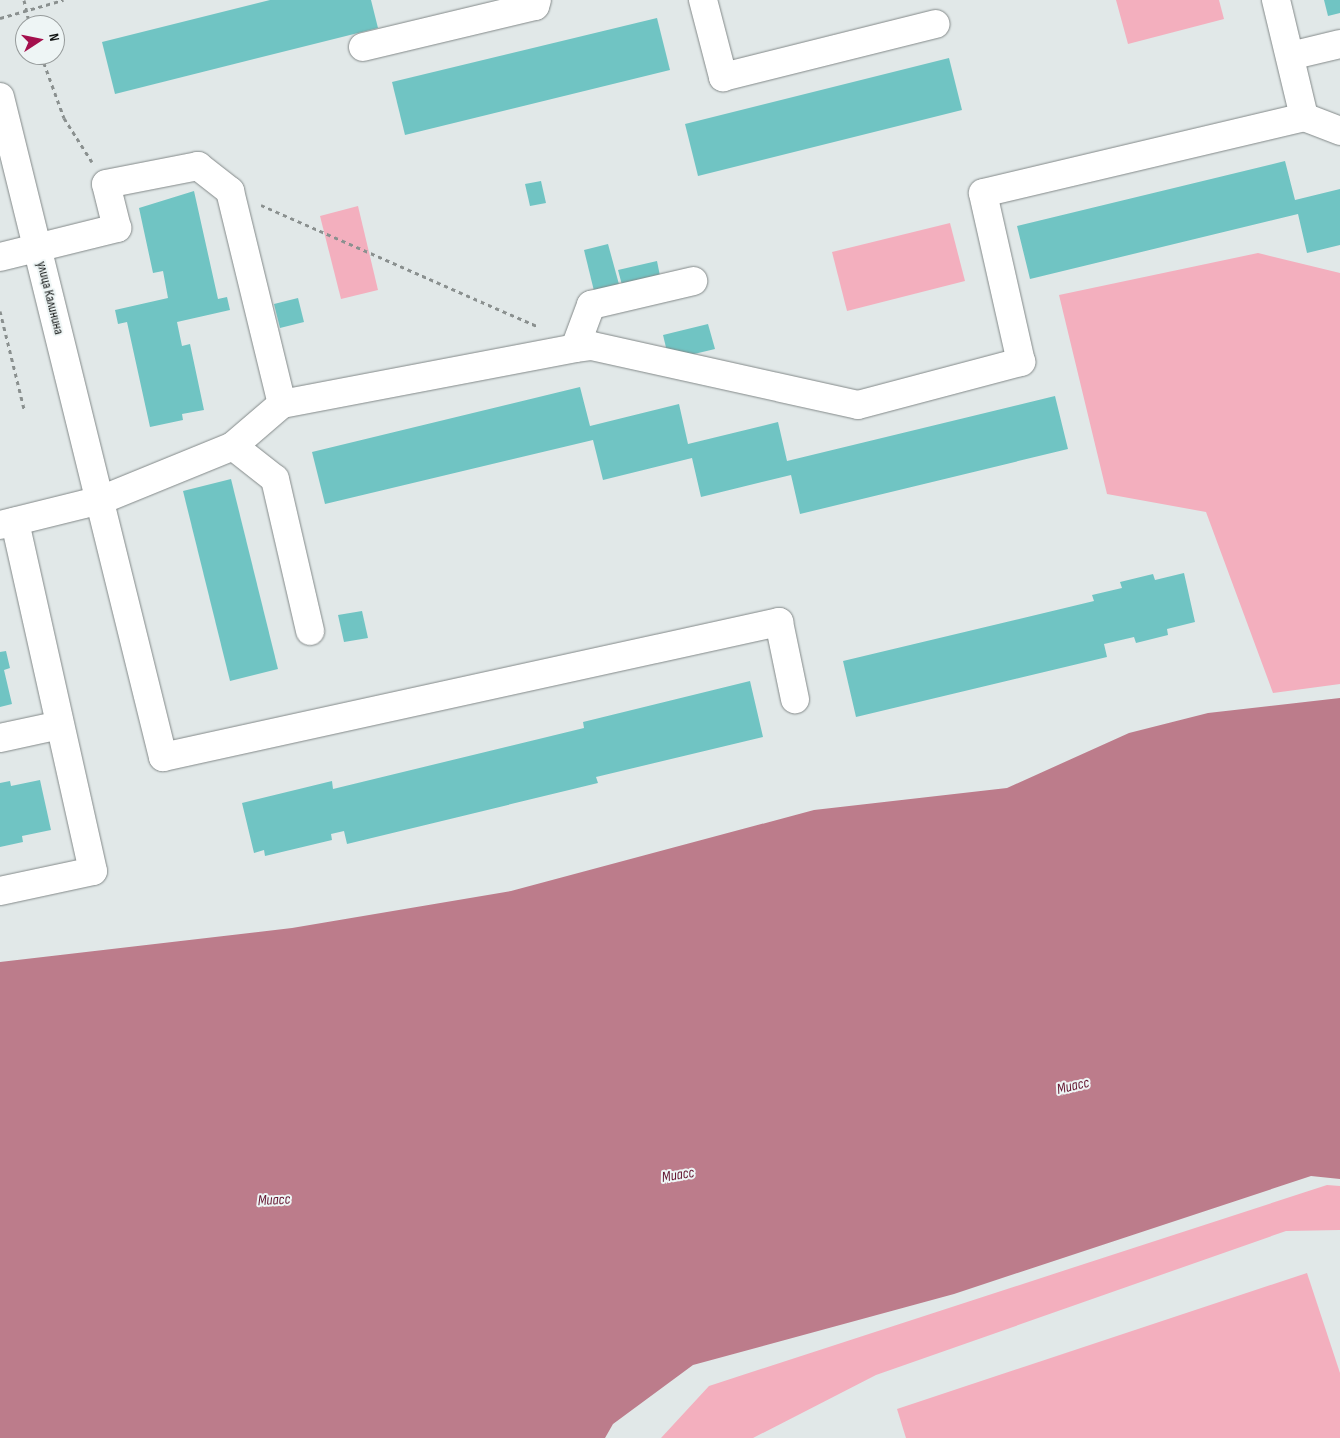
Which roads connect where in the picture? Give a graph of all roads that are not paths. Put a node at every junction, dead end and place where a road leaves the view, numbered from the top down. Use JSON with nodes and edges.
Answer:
{"nodes":[{"id":1,"x":537,"y":0,"type":"edge"},
{"id":2,"x":703,"y":0,"type":"edge"},
{"id":3,"x":1276,"y":0,"type":"edge"},
{"id":4,"x":936,"y":24,"type":"dead end"},
{"id":5,"x":1340,"y":44,"type":"edge"},
{"id":6,"x":363,"y":47,"type":"dead end"},
{"id":7,"x":1290,"y":56,"type":"junction"},
{"id":8,"x":0,"y":97,"type":"edge"},
{"id":9,"x":1304,"y":117,"type":"junction"},
{"id":10,"x":1340,"y":131,"type":"edge"},
{"id":11,"x":4,"y":132,"type":"edge"},
{"id":12,"x":37,"y":247,"type":"junction"},
{"id":13,"x":0,"y":257,"type":"edge"},
{"id":14,"x":693,"y":281,"type":"dead end"},
{"id":15,"x":575,"y":345,"type":"junction"},
{"id":16,"x":282,"y":404,"type":"junction"},
{"id":17,"x":233,"y":446,"type":"junction"},
{"id":18,"x":101,"y":500,"type":"junction"},
{"id":19,"x":7,"y":523,"type":"edge"},
{"id":20,"x":310,"y":631,"type":"dead end"},
{"id":21,"x":795,"y":699,"type":"dead end"},
{"id":22,"x":60,"y":725,"type":"junction"},
{"id":23,"x":0,"y":738,"type":"edge"},
{"id":24,"x":0,"y":891,"type":"edge"}],
"edges":[{"from":1,"to":6,"type":"street"},
{"from":2,"to":4,"type":"street"},
{"from":3,"to":7,"type":"street"},
{"from":5,"to":7,"type":"street"},
{"from":7,"to":9,"type":"street"},
{"from":8,"to":11,"type":"street","name":"улица Калинина"},
{"from":9,"to":10,"type":"street"},
{"from":9,"to":15,"type":"street"},
{"from":11,"to":12,"type":"street","name":"улица Калинина"},
{"from":12,"to":13,"type":"street"},
{"from":12,"to":16,"type":"street"},
{"from":12,"to":18,"type":"street","name":"улица Калинина"},
{"from":14,"to":15,"type":"street"},
{"from":15,"to":16,"type":"street"},
{"from":16,"to":17,"type":"street"},
{"from":17,"to":18,"type":"street"},
{"from":17,"to":20,"type":"street"},
{"from":18,"to":19,"type":"street"},
{"from":18,"to":21,"type":"street","name":"улица Калинина"},
{"from":19,"to":22,"type":"street"},
{"from":22,"to":23,"type":"street"},
{"from":22,"to":24,"type":"street"}]}
